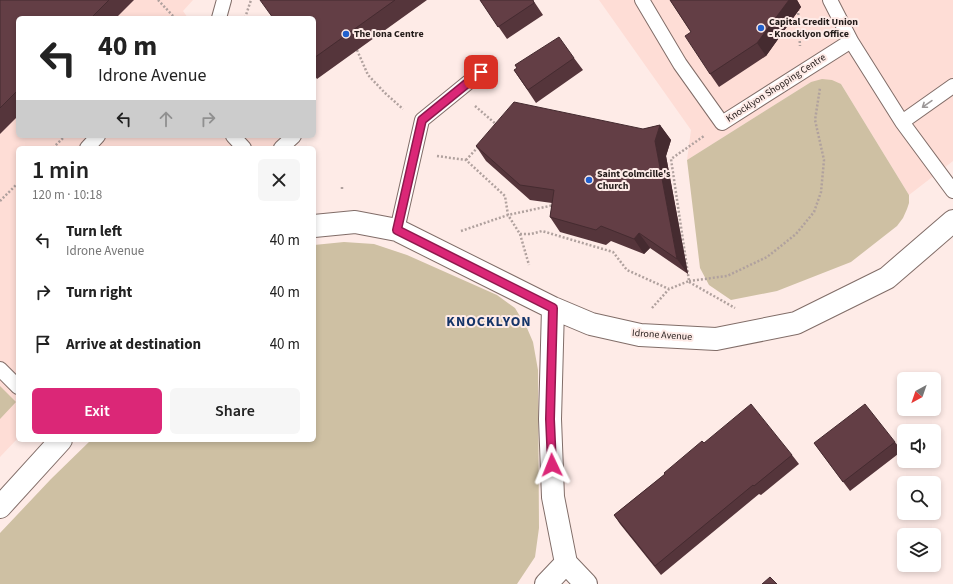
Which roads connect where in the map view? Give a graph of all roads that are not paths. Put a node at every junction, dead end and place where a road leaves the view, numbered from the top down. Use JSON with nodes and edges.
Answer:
{"nodes":[{"id":1,"x":224,"y":0,"type":"edge"},
{"id":2,"x":642,"y":0,"type":"edge"},
{"id":3,"x":830,"y":0,"type":"edge"},
{"id":4,"x":220,"y":16,"type":"edge"},
{"id":5,"x":852,"y":41,"type":"junction"},
{"id":6,"x":481,"y":72,"type":"dead end"},
{"id":7,"x":953,"y":86,"type":"edge"},
{"id":8,"x":902,"y":122,"type":"junction"},
{"id":9,"x":96,"y":138,"type":"edge"},
{"id":10,"x":235,"y":138,"type":"edge"},
{"id":11,"x":292,"y":138,"type":"edge"},
{"id":12,"x":89,"y":146,"type":"edge"},
{"id":13,"x":242,"y":146,"type":"edge"},
{"id":14,"x":283,"y":146,"type":"edge"},
{"id":15,"x":953,"y":191,"type":"edge"},
{"id":16,"x":953,"y":221,"type":"edge"},
{"id":17,"x":316,"y":226,"type":"edge"},
{"id":18,"x":397,"y":230,"type":"junction"},
{"id":19,"x":553,"y":308,"type":"junction"},
{"id":20,"x":0,"y":369,"type":"edge"},
{"id":21,"x":16,"y":385,"type":"edge"},
{"id":22,"x":59,"y":442,"type":"edge"},
{"id":23,"x":0,"y":507,"type":"edge"},
{"id":24,"x":566,"y":563,"type":"junction"},
{"id":25,"x":546,"y":584,"type":"edge"},
{"id":26,"x":586,"y":584,"type":"edge"}],
"edges":[{"from":1,"to":4,"type":"lane"},
{"from":2,"to":5,"type":"lane","name":"Knocklyon Shopping Centre"},
{"from":3,"to":5,"type":"lane"},
{"from":5,"to":8,"type":"lane"},
{"from":6,"to":18,"type":"lane"},
{"from":7,"to":8,"type":"lane","one_way":true},
{"from":8,"to":15,"type":"lane"},
{"from":9,"to":12,"type":"lane"},
{"from":10,"to":13,"type":"lane"},
{"from":11,"to":14,"type":"lane"},
{"from":16,"to":19,"type":"street","name":"Idrone Avenue"},
{"from":17,"to":18,"type":"street","name":"Idrone Avenue"},
{"from":18,"to":19,"type":"street","name":"Idrone Avenue"},
{"from":19,"to":24,"type":"street"},
{"from":20,"to":21,"type":"lane"},
{"from":22,"to":23,"type":"street"},
{"from":24,"to":25,"type":"street"},
{"from":24,"to":26,"type":"street"}]}
